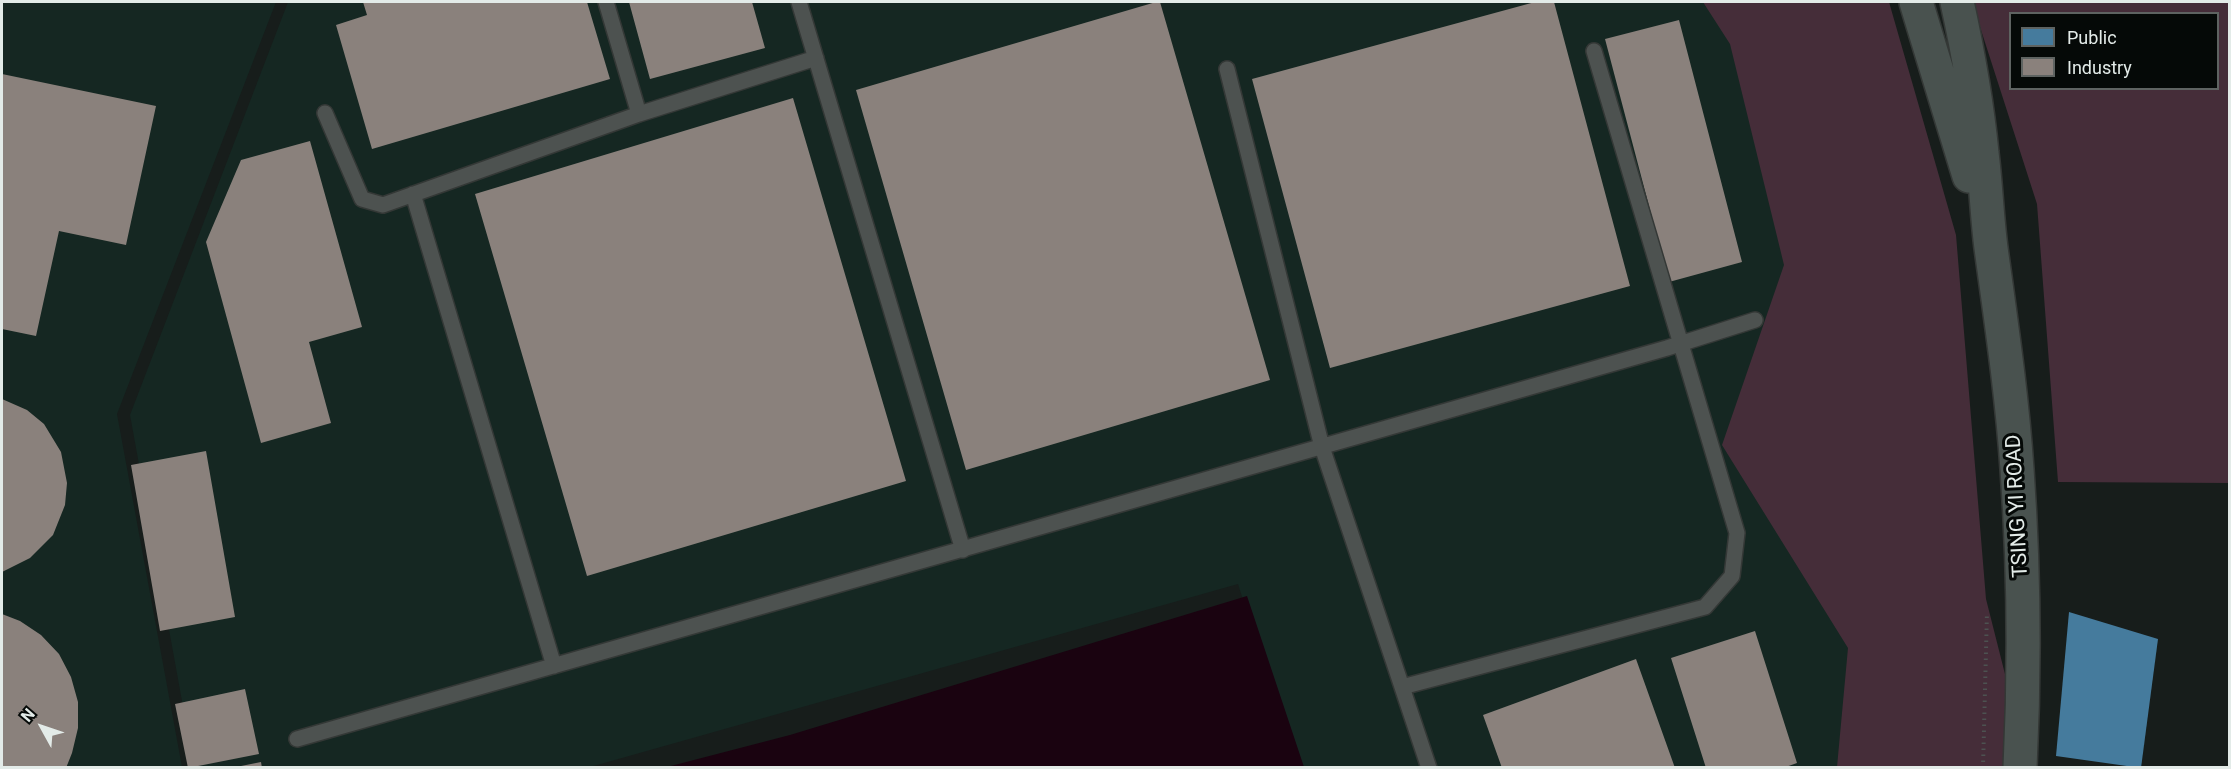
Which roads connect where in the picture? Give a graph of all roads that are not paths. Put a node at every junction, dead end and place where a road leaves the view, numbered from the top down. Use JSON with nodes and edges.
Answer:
{"nodes":[{"id":1,"x":606,"y":2,"type":"edge"},
{"id":2,"x":799,"y":2,"type":"edge"},
{"id":3,"x":1916,"y":2,"type":"edge"},
{"id":4,"x":1957,"y":2,"type":"edge"},
{"id":5,"x":1594,"y":51,"type":"dead end"},
{"id":6,"x":816,"y":58,"type":"junction"},
{"id":7,"x":1227,"y":69,"type":"dead end"},
{"id":8,"x":325,"y":113,"type":"dead end"},
{"id":9,"x":639,"y":114,"type":"junction"},
{"id":10,"x":413,"y":194,"type":"junction"},
{"id":11,"x":1991,"y":247,"type":"junction"},
{"id":12,"x":1755,"y":320,"type":"dead end"},
{"id":13,"x":1681,"y":344,"type":"junction"},
{"id":14,"x":1322,"y":447,"type":"junction"},
{"id":15,"x":963,"y":550,"type":"junction"},
{"id":16,"x":554,"y":666,"type":"junction"},
{"id":17,"x":1402,"y":687,"type":"junction"},
{"id":18,"x":297,"y":739,"type":"dead end"},
{"id":19,"x":1429,"y":768,"type":"edge"},
{"id":20,"x":2020,"y":768,"type":"edge"}],
"edges":[{"from":1,"to":9,"type":"lane"},
{"from":2,"to":6,"type":"lane"},
{"from":3,"to":11,"type":"main road","name":"TSING YI ROAD"},
{"from":4,"to":11,"type":"main road","name":"TSING YI ROAD"},
{"from":5,"to":13,"type":"lane"},
{"from":6,"to":9,"type":"lane"},
{"from":6,"to":15,"type":"lane"},
{"from":7,"to":14,"type":"lane"},
{"from":8,"to":10,"type":"lane"},
{"from":9,"to":10,"type":"lane"},
{"from":10,"to":16,"type":"lane"},
{"from":11,"to":20,"type":"main road","name":"TSING YI ROAD"},
{"from":12,"to":13,"type":"lane"},
{"from":13,"to":14,"type":"lane"},
{"from":13,"to":17,"type":"lane"},
{"from":14,"to":15,"type":"lane"},
{"from":14,"to":17,"type":"lane"},
{"from":15,"to":16,"type":"lane"},
{"from":16,"to":18,"type":"lane"},
{"from":17,"to":19,"type":"lane"}]}
